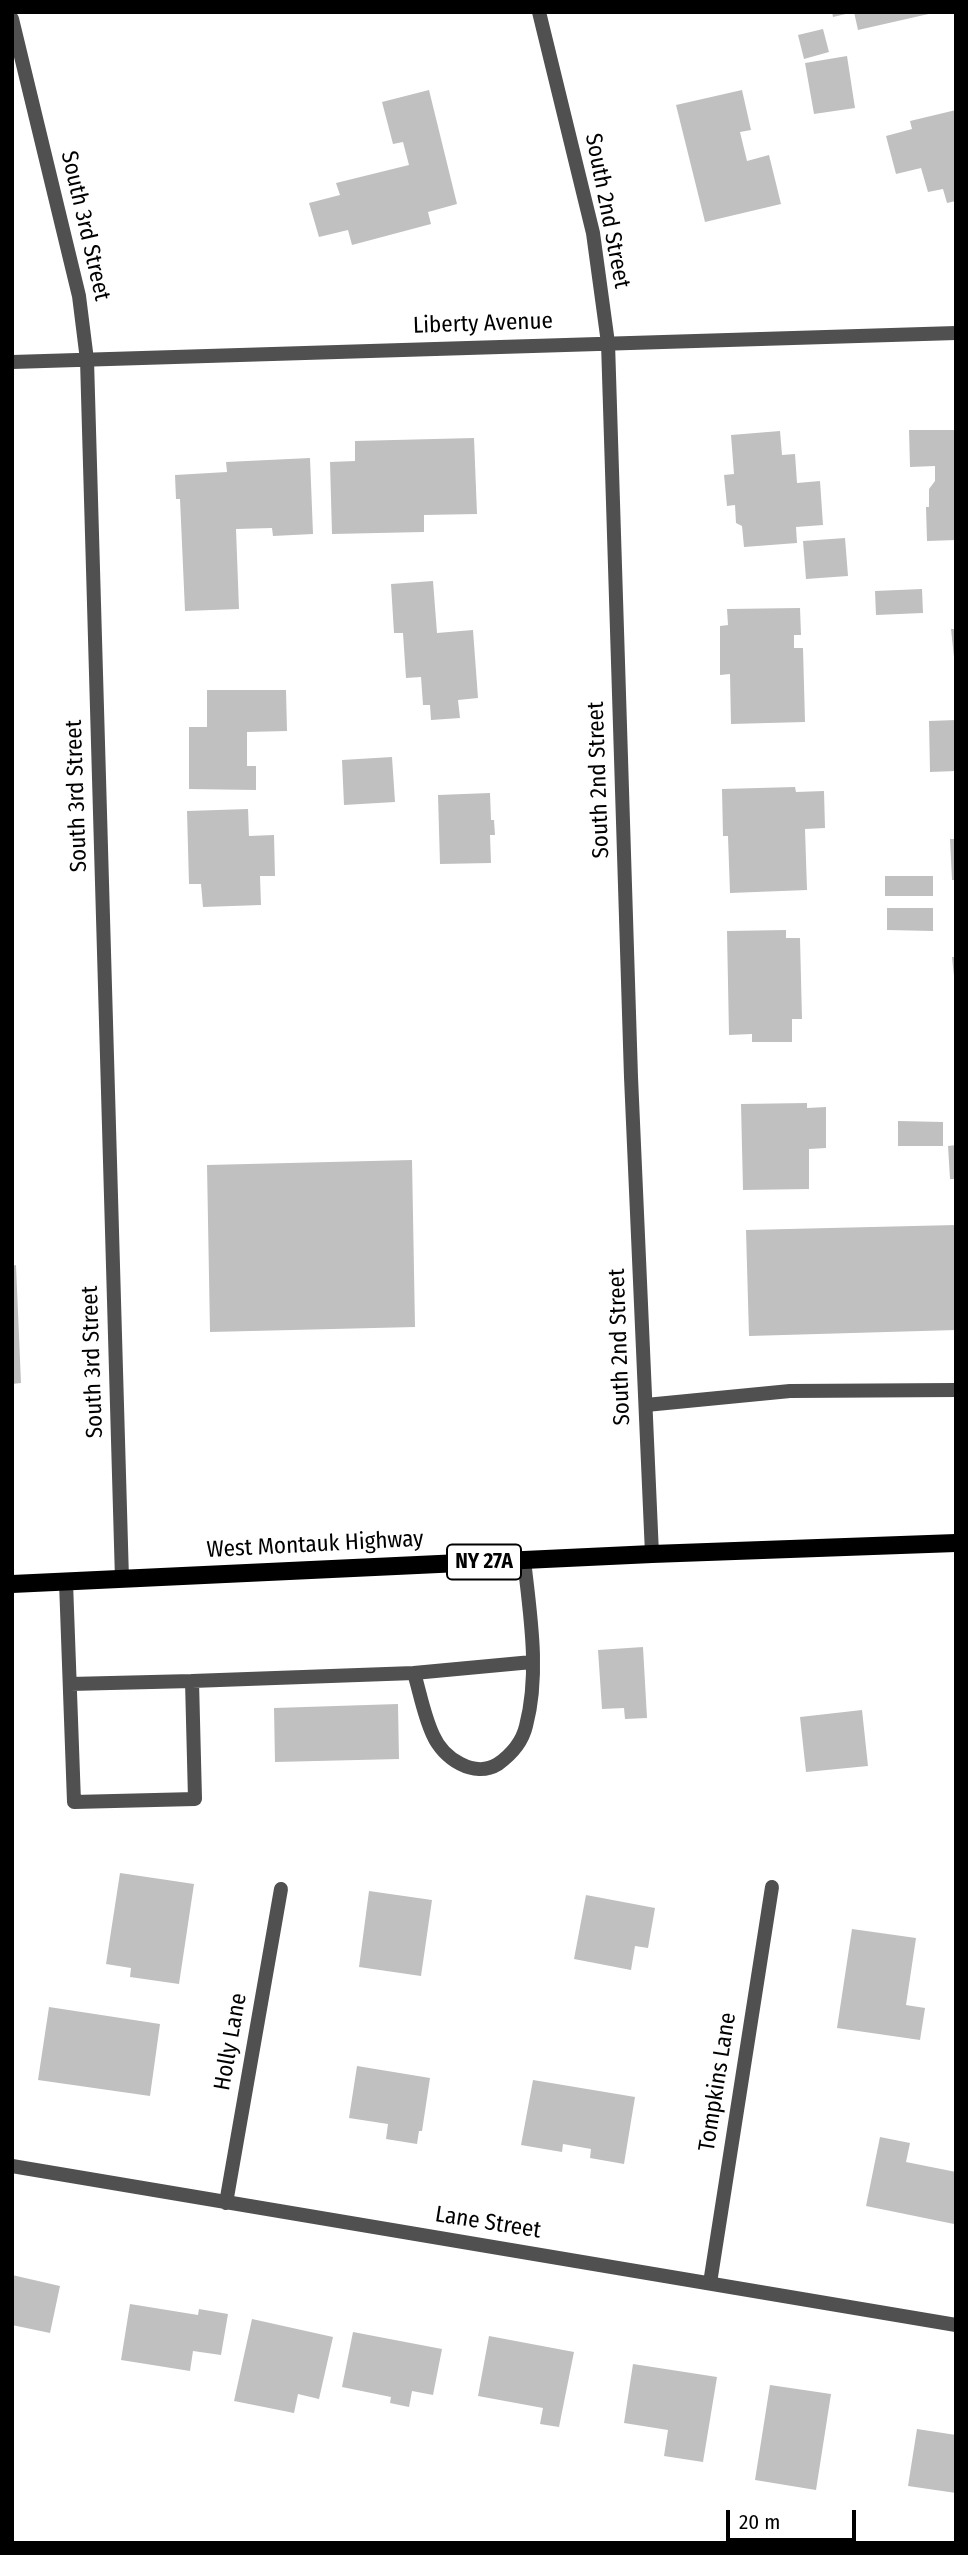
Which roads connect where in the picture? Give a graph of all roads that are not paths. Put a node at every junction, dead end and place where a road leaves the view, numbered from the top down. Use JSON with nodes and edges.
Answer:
{"nodes":[{"id":1,"x":539,"y":12,"type":"edge"},
{"id":2,"x":12,"y":19,"type":"edge"},
{"id":3,"x":956,"y":333,"type":"edge"},
{"id":4,"x":608,"y":343,"type":"junction"},
{"id":5,"x":88,"y":359,"type":"junction"},
{"id":6,"x":12,"y":362,"type":"edge"},
{"id":7,"x":956,"y":1390,"type":"edge"},
{"id":8,"x":646,"y":1405,"type":"junction"},
{"id":9,"x":956,"y":1543,"type":"edge"},
{"id":10,"x":652,"y":1554,"type":"junction"},
{"id":11,"x":524,"y":1560,"type":"junction"},
{"id":12,"x":122,"y":1579,"type":"junction"},
{"id":13,"x":66,"y":1582,"type":"junction"},
{"id":14,"x":12,"y":1584,"type":"edge"},
{"id":15,"x":532,"y":1662,"type":"junction"},
{"id":16,"x":414,"y":1673,"type":"junction"},
{"id":17,"x":191,"y":1681,"type":"junction"},
{"id":18,"x":70,"y":1684,"type":"junction"},
{"id":19,"x":772,"y":1887,"type":"dead end"},
{"id":20,"x":281,"y":1889,"type":"dead end"},
{"id":21,"x":12,"y":2166,"type":"edge"},
{"id":22,"x":226,"y":2203,"type":"junction"},
{"id":23,"x":710,"y":2283,"type":"junction"},
{"id":24,"x":956,"y":2325,"type":"edge"}],
"edges":[{"from":1,"to":4,"type":"street","name":"South 2nd Street"},
{"from":2,"to":5,"type":"street","name":"South 3rd Street"},
{"from":3,"to":4,"type":"street","name":"Liberty Avenue"},
{"from":4,"to":5,"type":"street","name":"Liberty Avenue"},
{"from":4,"to":8,"type":"street","name":"South 2nd Street"},
{"from":5,"to":6,"type":"street","name":"Liberty Avenue"},
{"from":5,"to":12,"type":"street","name":"South 3rd Street"},
{"from":7,"to":8,"type":"street"},
{"from":8,"to":10,"type":"street","name":"South 2nd Street"},
{"from":9,"to":10,"type":"main road","name":"West Montauk Highway","number":"NY 27A"},
{"from":10,"to":11,"type":"main road","name":"West Montauk Highway","number":"NY 27A"},
{"from":11,"to":12,"type":"main road","name":"West Montauk Highway","number":"NY 27A"},
{"from":11,"to":15,"type":"street"},
{"from":12,"to":13,"type":"main road","name":"West Montauk Highway","number":"NY 27A"},
{"from":13,"to":14,"type":"main road","name":"West Montauk Highway","number":"NY 27A"},
{"from":13,"to":18,"type":"street"},
{"from":15,"to":16,"type":"street"},
{"from":15,"to":16,"type":"street"},
{"from":16,"to":17,"type":"street"},
{"from":17,"to":18,"type":"street"},
{"from":17,"to":18,"type":"street"},
{"from":19,"to":23,"type":"street","name":"Tompkins Lane"},
{"from":20,"to":22,"type":"street","name":"Holly Lane"},
{"from":21,"to":22,"type":"street","name":"Lane Street"},
{"from":22,"to":23,"type":"street","name":"Lane Street"},
{"from":23,"to":24,"type":"street","name":"Lane Street"}]}
